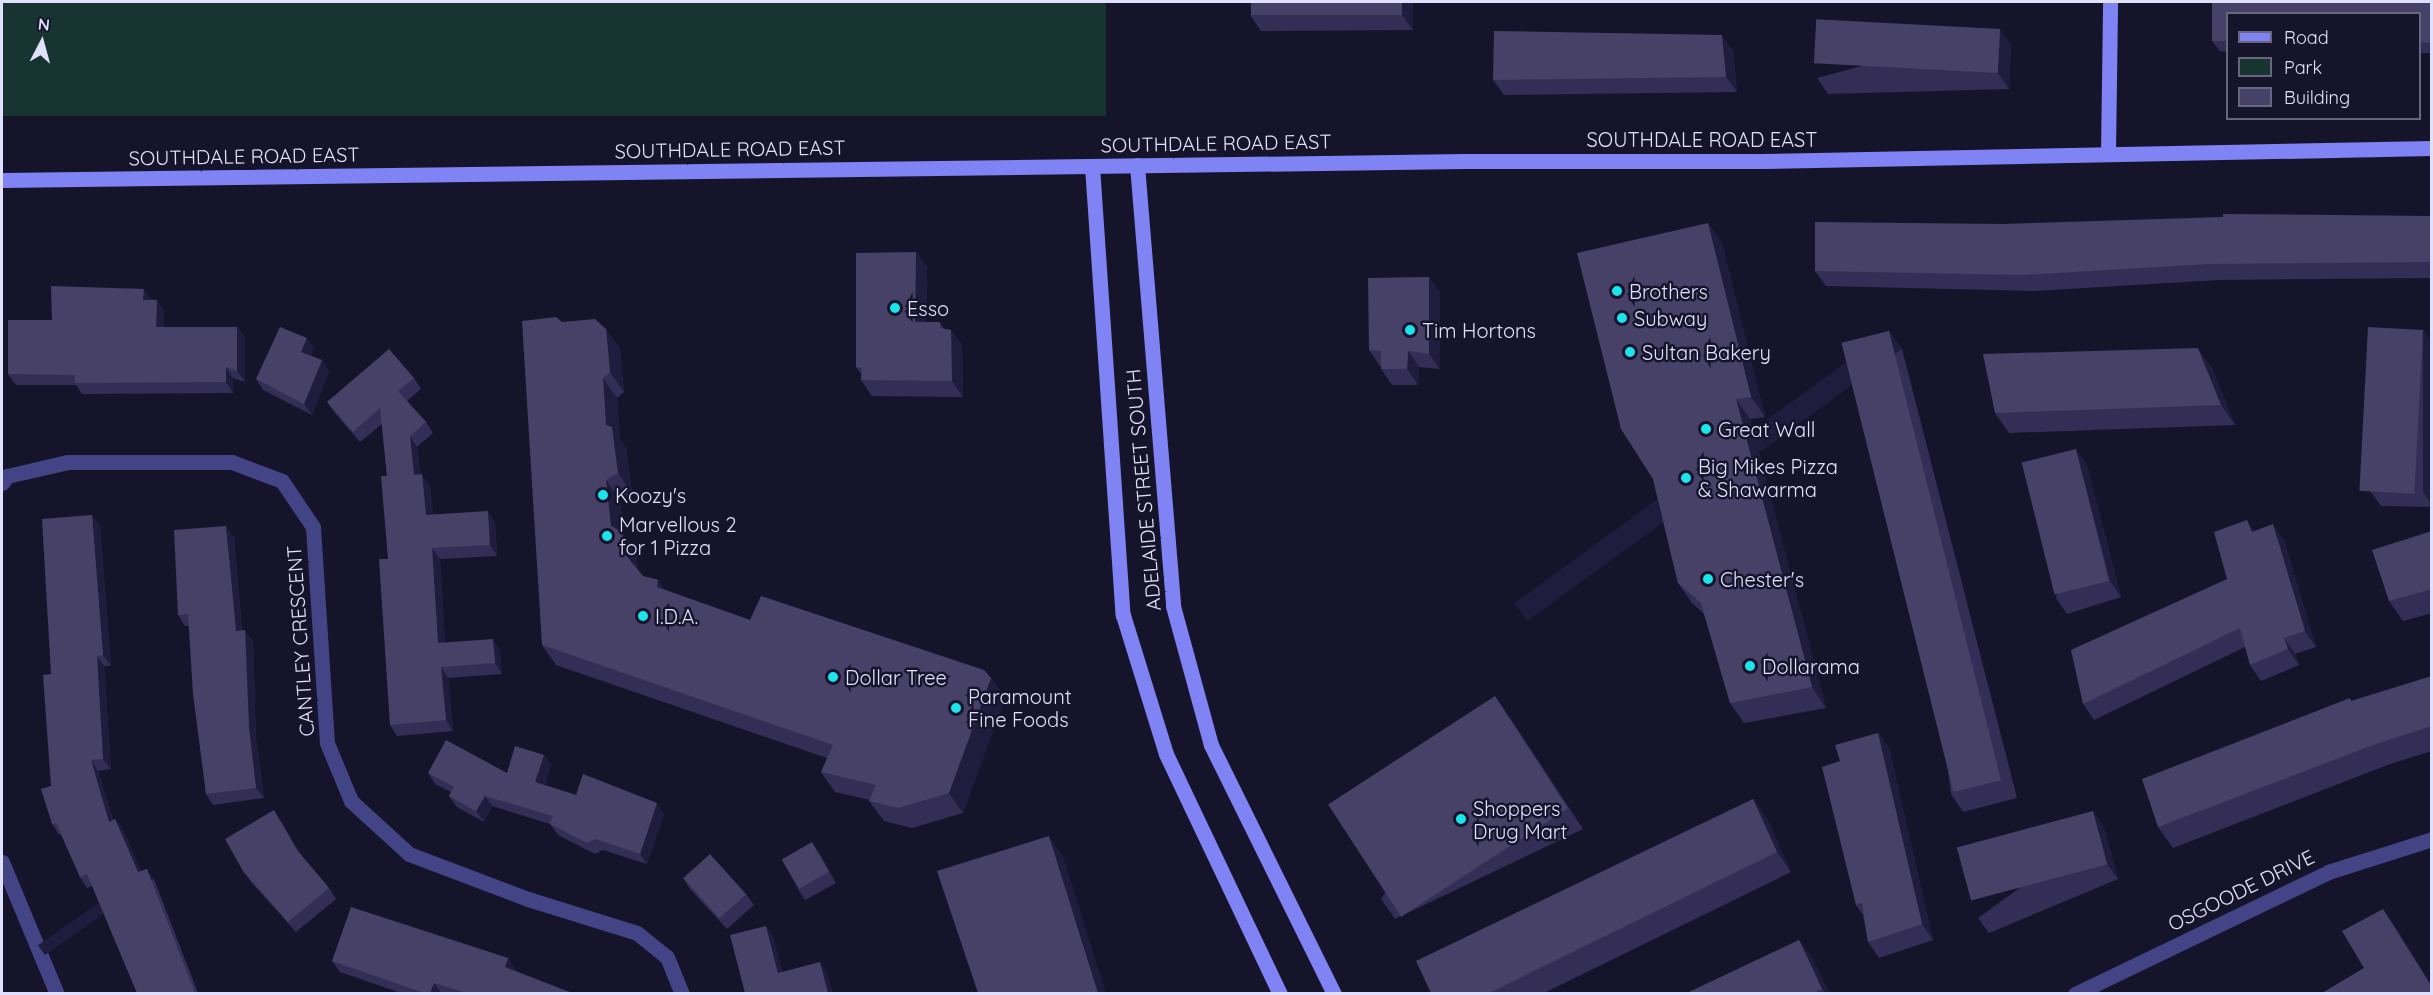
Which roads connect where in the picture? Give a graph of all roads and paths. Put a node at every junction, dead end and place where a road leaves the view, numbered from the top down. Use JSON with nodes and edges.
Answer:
{"nodes":[{"id":1,"x":2110,"y":2,"type":"edge"},
{"id":2,"x":2432,"y":148,"type":"edge"},
{"id":3,"x":2108,"y":152,"type":"junction"},
{"id":4,"x":1137,"y":165,"type":"junction"},
{"id":5,"x":1092,"y":166,"type":"junction"},
{"id":6,"x":2,"y":180,"type":"edge"},
{"id":7,"x":2,"y":483,"type":"edge"},
{"id":8,"x":2432,"y":839,"type":"edge"},
{"id":9,"x":2,"y":862,"type":"edge"},
{"id":10,"x":57,"y":993,"type":"edge"},
{"id":11,"x":682,"y":993,"type":"edge"},
{"id":12,"x":1280,"y":993,"type":"edge"},
{"id":13,"x":1334,"y":993,"type":"edge"},
{"id":14,"x":2075,"y":993,"type":"edge"}],
"edges":[{"from":1,"to":3,"type":"main road"},
{"from":2,"to":3,"type":"main road","name":"SOUTHDALE ROAD EAST"},
{"from":3,"to":4,"type":"main road","name":"SOUTHDALE ROAD EAST"},
{"from":4,"to":5,"type":"main road","name":"SOUTHDALE ROAD EAST"},
{"from":4,"to":13,"type":"main road","name":"ADELAIDE STREET SOUTH"},
{"from":5,"to":6,"type":"main road","name":"SOUTHDALE ROAD EAST"},
{"from":5,"to":12,"type":"main road","name":"ADELAIDE STREET SOUTH"},
{"from":7,"to":11,"type":"street","name":"CANTLEY CRESCENT"},
{"from":8,"to":14,"type":"street","name":"OSGOODE DRIVE"},
{"from":9,"to":10,"type":"street"}]}
